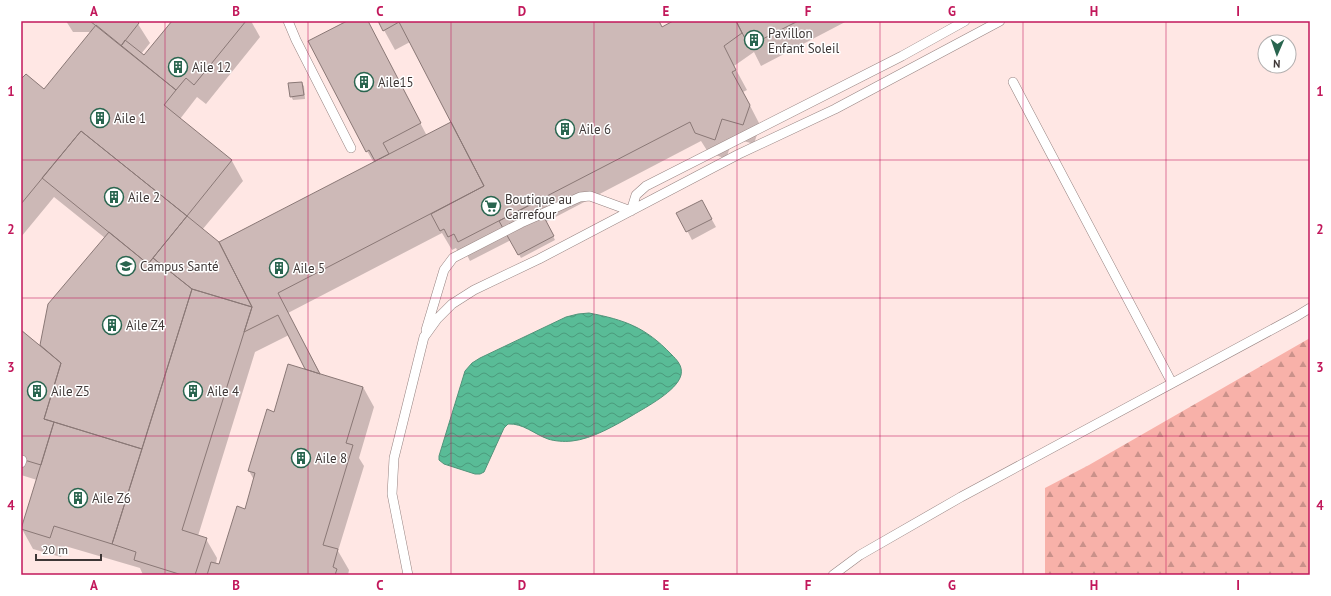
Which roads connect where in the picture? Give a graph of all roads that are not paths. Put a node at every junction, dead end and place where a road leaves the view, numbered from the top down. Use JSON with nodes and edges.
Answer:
{"nodes":[{"id":1,"x":288,"y":21,"type":"edge"},
{"id":2,"x":965,"y":21,"type":"edge"},
{"id":3,"x":1000,"y":21,"type":"edge"},
{"id":4,"x":1013,"y":82,"type":"dead end"},
{"id":5,"x":350,"y":148,"type":"dead end"},
{"id":6,"x":631,"y":211,"type":"junction"},
{"id":7,"x":1310,"y":308,"type":"edge"},
{"id":8,"x":424,"y":337,"type":"junction"},
{"id":9,"x":1172,"y":383,"type":"junction"},
{"id":10,"x":408,"y":575,"type":"edge"},
{"id":11,"x":833,"y":575,"type":"edge"}],
"edges":[{"from":1,"to":5,"type":"lane"},
{"from":2,"to":6,"type":"lane"},
{"from":3,"to":6,"type":"lane"},
{"from":4,"to":9,"type":"lane"},
{"from":6,"to":8,"type":"lane"},
{"from":6,"to":8,"type":"lane"},
{"from":7,"to":9,"type":"lane"},
{"from":8,"to":10,"type":"lane"},
{"from":9,"to":11,"type":"lane"}]}
